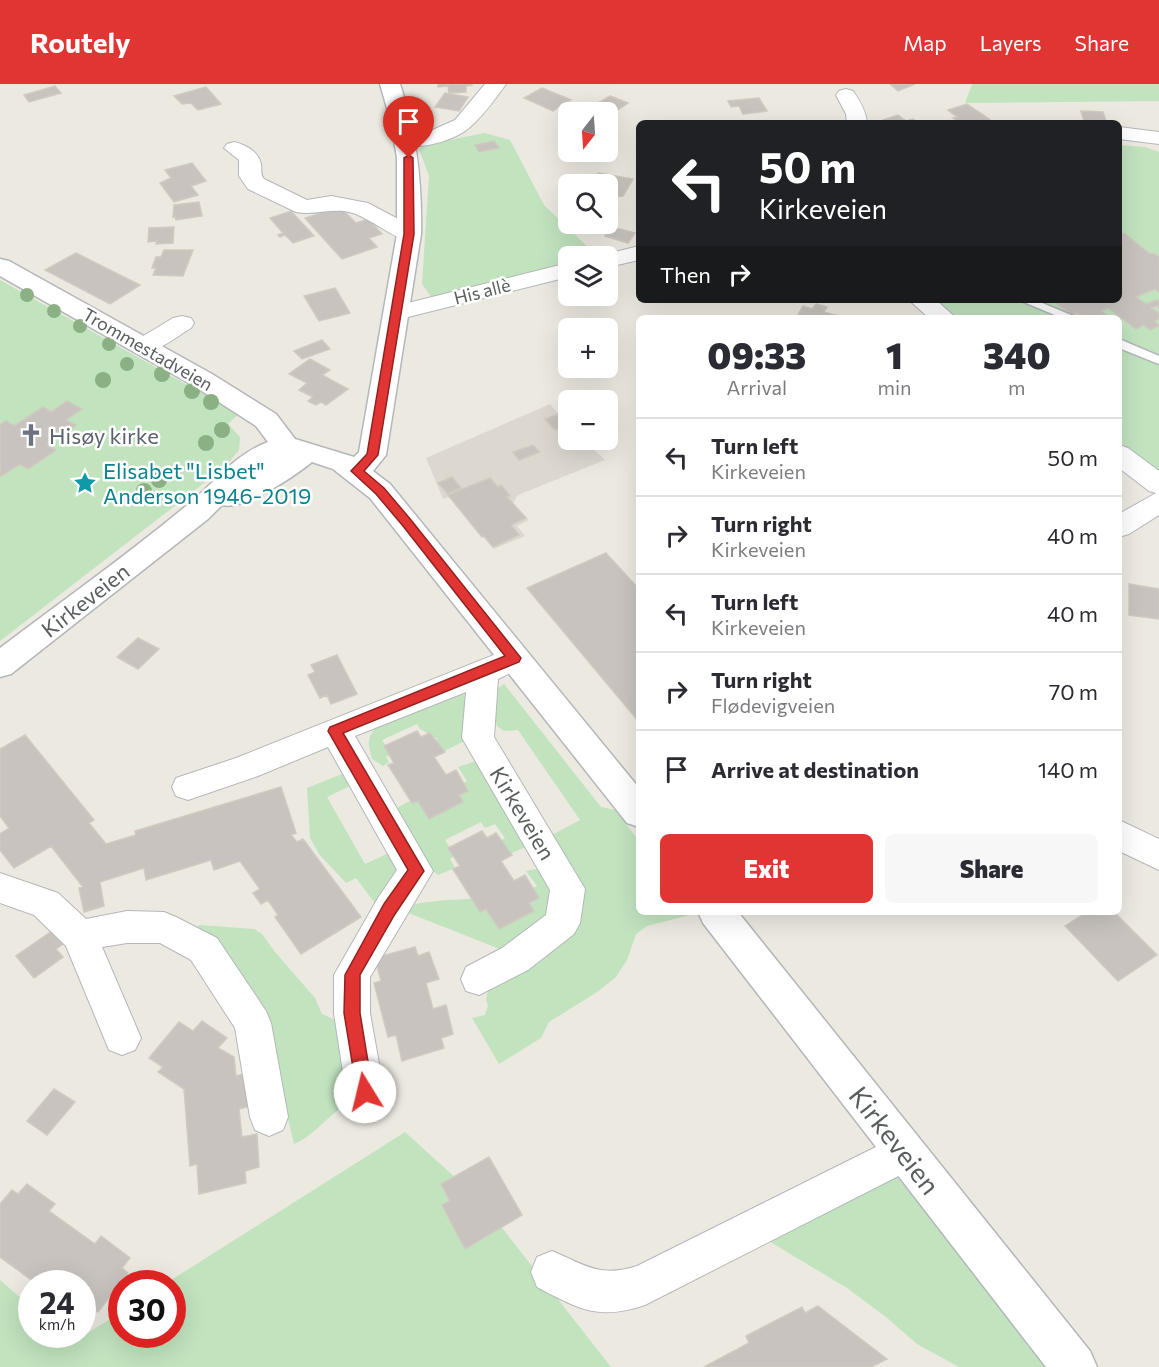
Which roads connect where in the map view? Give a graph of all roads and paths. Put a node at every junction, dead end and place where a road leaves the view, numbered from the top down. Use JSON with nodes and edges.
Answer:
{"nodes":[{"id":1,"x":390,"y":84,"type":"edge"},
{"id":2,"x":496,"y":84,"type":"edge"},
{"id":3,"x":846,"y":95,"type":"dead end"},
{"id":4,"x":857,"y":120,"type":"edge"},
{"id":5,"x":1122,"y":134,"type":"edge"},
{"id":6,"x":1159,"y":138,"type":"edge"},
{"id":7,"x":406,"y":141,"type":"junction"},
{"id":8,"x":234,"y":148,"type":"dead end"},
{"id":9,"x":409,"y":234,"type":"junction"},
{"id":10,"x":636,"y":254,"type":"edge"},
{"id":11,"x":618,"y":258,"type":"edge"},
{"id":12,"x":0,"y":266,"type":"edge"},
{"id":13,"x":558,"y":272,"type":"edge"},
{"id":14,"x":925,"y":303,"type":"edge"},
{"id":15,"x":1033,"y":303,"type":"edge"},
{"id":16,"x":396,"y":313,"type":"junction"},
{"id":17,"x":940,"y":315,"type":"edge"},
{"id":18,"x":1064,"y":315,"type":"edge"},
{"id":19,"x":182,"y":323,"type":"dead end"},
{"id":20,"x":1122,"y":345,"type":"edge"},
{"id":21,"x":144,"y":346,"type":"junction"},
{"id":22,"x":1159,"y":360,"type":"edge"},
{"id":23,"x":296,"y":448,"type":"junction"},
{"id":24,"x":1122,"y":456,"type":"edge"},
{"id":25,"x":357,"y":471,"type":"junction"},
{"id":26,"x":1159,"y":486,"type":"edge"},
{"id":27,"x":1159,"y":502,"type":"edge"},
{"id":28,"x":1122,"y":525,"type":"edge"},
{"id":29,"x":514,"y":658,"type":"junction"},
{"id":30,"x":0,"y":665,"type":"edge"},
{"id":31,"x":483,"y":673,"type":"junction"},
{"id":32,"x":335,"y":731,"type":"junction"},
{"id":33,"x":188,"y":787,"type":"dead end"},
{"id":34,"x":636,"y":809,"type":"edge"},
{"id":35,"x":1122,"y":836,"type":"edge"},
{"id":36,"x":1159,"y":856,"type":"edge"},
{"id":37,"x":0,"y":888,"type":"edge"},
{"id":38,"x":718,"y":915,"type":"edge"},
{"id":39,"x":80,"y":936,"type":"junction"},
{"id":40,"x":479,"y":979,"type":"dead end"},
{"id":41,"x":122,"y":1038,"type":"dead end"},
{"id":42,"x":365,"y":1092,"type":"dead end"},
{"id":43,"x":269,"y":1117,"type":"dead end"},
{"id":44,"x":904,"y":1152,"type":"junction"},
{"id":45,"x":552,"y":1272,"type":"dead end"},
{"id":46,"x":1074,"y":1367,"type":"edge"}],
"edges":[{"from":1,"to":7,"type":"main road"},
{"from":2,"to":7,"type":"street"},
{"from":3,"to":4,"type":"street"},
{"from":5,"to":6,"type":"street"},
{"from":7,"to":9,"type":"main road"},
{"from":8,"to":9,"type":"street"},
{"from":9,"to":16,"type":"main road"},
{"from":10,"to":11,"type":"street"},
{"from":12,"to":21,"type":"main road","name":"Trommestadveien"},
{"from":13,"to":16,"type":"street","name":"His allè"},
{"from":14,"to":17,"type":"street"},
{"from":15,"to":18,"type":"lane"},
{"from":16,"to":25,"type":"main road"},
{"from":19,"to":21,"type":"street"},
{"from":20,"to":22,"type":"lane"},
{"from":21,"to":23,"type":"main road","name":"Trommestadveien"},
{"from":23,"to":25,"type":"main road"},
{"from":23,"to":30,"type":"main road","name":"Kirkeveien"},
{"from":24,"to":26,"type":"street"},
{"from":25,"to":29,"type":"main road"},
{"from":27,"to":28,"type":"street"},
{"from":29,"to":31,"type":"street"},
{"from":29,"to":34,"type":"main road"},
{"from":31,"to":32,"type":"street"},
{"from":31,"to":40,"type":"street","name":"Kirkeveien"},
{"from":32,"to":33,"type":"street"},
{"from":32,"to":42,"type":"street"},
{"from":35,"to":36,"type":"street"},
{"from":37,"to":39,"type":"street"},
{"from":38,"to":44,"type":"main road","name":"Kirkeveien"},
{"from":39,"to":41,"type":"street"},
{"from":39,"to":43,"type":"street"},
{"from":44,"to":45,"type":"street"},
{"from":44,"to":46,"type":"main road","name":"Kirkeveien"}]}
